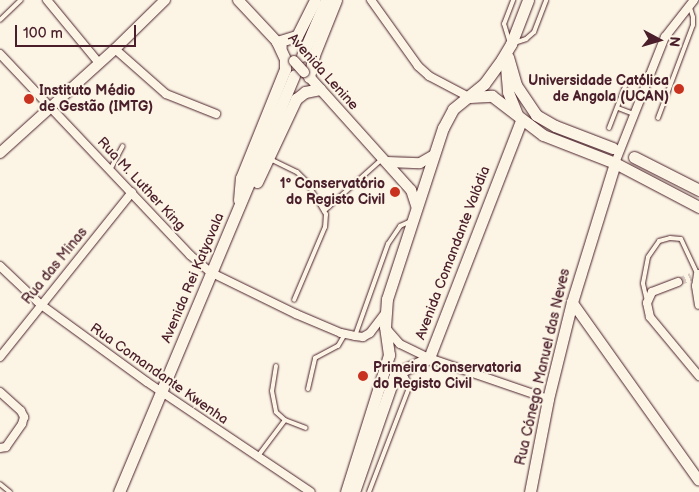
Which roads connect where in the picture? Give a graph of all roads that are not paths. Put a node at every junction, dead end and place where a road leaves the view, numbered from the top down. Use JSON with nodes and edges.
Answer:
{"nodes":[{"id":1,"x":21,"y":0,"type":"edge"},
{"id":2,"x":47,"y":0,"type":"edge"},
{"id":3,"x":238,"y":0,"type":"edge"},
{"id":4,"x":315,"y":0,"type":"edge"},
{"id":5,"x":326,"y":0,"type":"edge"},
{"id":6,"x":336,"y":0,"type":"edge"},
{"id":7,"x":371,"y":0,"type":"edge"},
{"id":8,"x":513,"y":0,"type":"edge"},
{"id":9,"x":528,"y":0,"type":"edge"},
{"id":10,"x":546,"y":0,"type":"edge"},
{"id":11,"x":165,"y":1,"type":"edge"},
{"id":12,"x":691,"y":3,"type":"edge"},
{"id":13,"x":0,"y":20,"type":"edge"},
{"id":14,"x":278,"y":42,"type":"junction"},
{"id":15,"x":511,"y":44,"type":"junction"},
{"id":16,"x":115,"y":49,"type":"junction"},
{"id":17,"x":0,"y":54,"type":"edge"},
{"id":18,"x":508,"y":57,"type":"junction"},
{"id":19,"x":298,"y":58,"type":"junction"},
{"id":20,"x":99,"y":63,"type":"junction"},
{"id":21,"x":302,"y":74,"type":"junction"},
{"id":22,"x":626,"y":84,"type":"dead end"},
{"id":23,"x":320,"y":89,"type":"junction"},
{"id":24,"x":469,"y":97,"type":"junction"},
{"id":25,"x":51,"y":107,"type":"junction"},
{"id":26,"x":618,"y":108,"type":"junction"},
{"id":27,"x":216,"y":114,"type":"dead end"},
{"id":28,"x":634,"y":114,"type":"junction"},
{"id":29,"x":658,"y":118,"type":"dead end"},
{"id":30,"x":520,"y":119,"type":"junction"},
{"id":31,"x":609,"y":128,"type":"dead end"},
{"id":32,"x":123,"y":146,"type":"dead end"},
{"id":33,"x":613,"y":148,"type":"dead end"},
{"id":34,"x":0,"y":152,"type":"edge"},
{"id":35,"x":434,"y":155,"type":"junction"},
{"id":36,"x":634,"y":157,"type":"dead end"},
{"id":37,"x":268,"y":158,"type":"junction"},
{"id":38,"x":385,"y":160,"type":"junction"},
{"id":39,"x":614,"y":166,"type":"junction"},
{"id":40,"x":110,"y":170,"type":"junction"},
{"id":41,"x":699,"y":190,"type":"edge"},
{"id":42,"x":132,"y":192,"type":"junction"},
{"id":43,"x":240,"y":204,"type":"junction"},
{"id":44,"x":699,"y":207,"type":"edge"},
{"id":45,"x":417,"y":208,"type":"junction"},
{"id":46,"x":324,"y":211,"type":"junction"},
{"id":47,"x":699,"y":212,"type":"edge"},
{"id":48,"x":413,"y":220,"type":"junction"},
{"id":49,"x":0,"y":266,"type":"edge"},
{"id":50,"x":210,"y":272,"type":"junction"},
{"id":51,"x":696,"y":275,"type":"edge"},
{"id":52,"x":678,"y":282,"type":"tunnel mouth"},
{"id":53,"x":294,"y":300,"type":"dead end"},
{"id":54,"x":572,"y":302,"type":"junction"},
{"id":55,"x":647,"y":303,"type":"junction"},
{"id":56,"x":40,"y":304,"type":"junction"},
{"id":57,"x":699,"y":305,"type":"edge"},
{"id":58,"x":385,"y":313,"type":"junction"},
{"id":59,"x":385,"y":327,"type":"junction"},
{"id":60,"x":345,"y":334,"type":"junction"},
{"id":61,"x":356,"y":336,"type":"junction"},
{"id":62,"x":0,"y":357,"type":"edge"},
{"id":63,"x":429,"y":358,"type":"junction"},
{"id":64,"x":276,"y":366,"type":"dead end"},
{"id":65,"x":699,"y":376,"type":"edge"},
{"id":66,"x":308,"y":389,"type":"dead end"},
{"id":67,"x":0,"y":392,"type":"edge"},
{"id":68,"x":162,"y":393,"type":"junction"},
{"id":69,"x":548,"y":400,"type":"junction"},
{"id":70,"x":285,"y":420,"type":"junction"},
{"id":71,"x":306,"y":428,"type":"dead end"},
{"id":72,"x":0,"y":448,"type":"edge"},
{"id":73,"x":257,"y":457,"type":"junction"},
{"id":74,"x":699,"y":481,"type":"edge"},
{"id":75,"x":0,"y":484,"type":"edge"},
{"id":76,"x":10,"y":492,"type":"edge"},
{"id":77,"x":119,"y":492,"type":"edge"},
{"id":78,"x":311,"y":492,"type":"edge"},
{"id":79,"x":346,"y":492,"type":"edge"},
{"id":80,"x":356,"y":492,"type":"edge"},
{"id":81,"x":369,"y":492,"type":"edge"},
{"id":82,"x":530,"y":492,"type":"edge"}],
"edges":[{"from":1,"to":13,"type":"lane"},
{"from":2,"to":20,"type":"street"},
{"from":3,"to":14,"type":"street","name":"Avenida Lenine"},
{"from":4,"to":14,"type":"main road"},
{"from":5,"to":19,"type":"main road"},
{"from":6,"to":21,"type":"main road","name":"Avenida Rei Katyavala"},
{"from":7,"to":24,"type":"street"},
{"from":8,"to":15,"type":"lane"},
{"from":9,"to":15,"type":"main road"},
{"from":10,"to":15,"type":"lane"},
{"from":11,"to":16,"type":"street"},
{"from":12,"to":28,"type":"street"},
{"from":12,"to":29,"type":"lane"},
{"from":14,"to":19,"type":"street","name":"Avenida Lenine"},
{"from":14,"to":43,"type":"main road"},
{"from":15,"to":18,"type":"main road"},
{"from":15,"to":24,"type":"main road"},
{"from":16,"to":20,"type":"street"},
{"from":16,"to":27,"type":"street"},
{"from":17,"to":25,"type":"street","name":"Rua M. Luther King"},
{"from":18,"to":30,"type":"main road"},
{"from":18,"to":33,"type":"main road"},
{"from":19,"to":21,"type":"street","name":"Avenida Lenine","bridge":true},
{"from":20,"to":25,"type":"street"},
{"from":21,"to":23,"type":"street","name":"Avenida Lenine"},
{"from":21,"to":43,"type":"main road","name":"Avenida Rei Katyavala"},
{"from":22,"to":26,"type":"lane"},
{"from":23,"to":37,"type":"main road"},
{"from":23,"to":38,"type":"street","name":"Avenida Lenine"},
{"from":24,"to":30,"type":"main road"},
{"from":24,"to":35,"type":"main road"},
{"from":25,"to":34,"type":"street"},
{"from":25,"to":40,"type":"street","name":"Rua M. Luther King"},
{"from":26,"to":28,"type":"lane"},
{"from":26,"to":31,"type":"lane"},
{"from":28,"to":39,"type":"street"},
{"from":30,"to":39,"type":"main road"},
{"from":30,"to":63,"type":"main road","name":"Avenida Comandante Valódia"},
{"from":32,"to":40,"type":"lane"},
{"from":35,"to":38,"type":"street"},
{"from":35,"to":45,"type":"main road"},
{"from":36,"to":41,"type":"main road"},
{"from":37,"to":43,"type":"main road"},
{"from":37,"to":46,"type":"lane"},
{"from":38,"to":45,"type":"street","name":"Avenida Lenine"},
{"from":38,"to":46,"type":"lane"},
{"from":39,"to":44,"type":"main road"},
{"from":39,"to":47,"type":"main road"},
{"from":39,"to":54,"type":"main road","name":"Rua Cónego Manuel das Neves"},
{"from":40,"to":42,"type":"street","name":"Rua M. Luther King"},
{"from":42,"to":50,"type":"street","name":"Rua M. Luther King"},
{"from":42,"to":56,"type":"street","name":"Rua das Minas"},
{"from":43,"to":50,"type":"main road","name":"Avenida Rei Katyavala"},
{"from":45,"to":48,"type":"main road"},
{"from":46,"to":53,"type":"lane"},
{"from":48,"to":58,"type":"main road"},
{"from":48,"to":61,"type":"lane"},
{"from":49,"to":56,"type":"street","name":"Rua Comandante Kwenha"},
{"from":50,"to":60,"type":"street","name":"Rua M. Luther King"},
{"from":50,"to":68,"type":"main road","name":"Avenida Rei Katyavala"},
{"from":51,"to":55,"type":"lane"},
{"from":51,"to":57,"type":"street"},
{"from":52,"to":55,"type":"street"},
{"from":54,"to":69,"type":"main road","name":"Rua Cónego Manuel das Neves"},
{"from":54,"to":74,"type":"street"},
{"from":55,"to":65,"type":"street"},
{"from":56,"to":62,"type":"street","name":"Rua das Minas"},
{"from":56,"to":68,"type":"street","name":"Rua Comandante Kwenha"},
{"from":58,"to":59,"type":"main road"},
{"from":58,"to":61,"type":"street"},
{"from":59,"to":63,"type":"street"},
{"from":59,"to":79,"type":"main road"},
{"from":60,"to":61,"type":"street","name":"Rua M. Luther King"},
{"from":60,"to":66,"type":"lane"},
{"from":63,"to":69,"type":"street"},
{"from":63,"to":80,"type":"main road","name":"Avenida Comandante Valódia"},
{"from":64,"to":70,"type":"lane"},
{"from":67,"to":72,"type":"street"},
{"from":68,"to":73,"type":"street","name":"Rua Comandante Kwenha"},
{"from":68,"to":77,"type":"main road","name":"Avenida Rei Katyavala"},
{"from":69,"to":82,"type":"main road","name":"Rua Cónego Manuel das Neves"},
{"from":70,"to":71,"type":"lane"},
{"from":70,"to":73,"type":"lane"},
{"from":73,"to":78,"type":"street","name":"Rua Comandante Kwenha"},
{"from":75,"to":76,"type":"lane"},
{"from":80,"to":81,"type":"lane"}]}
